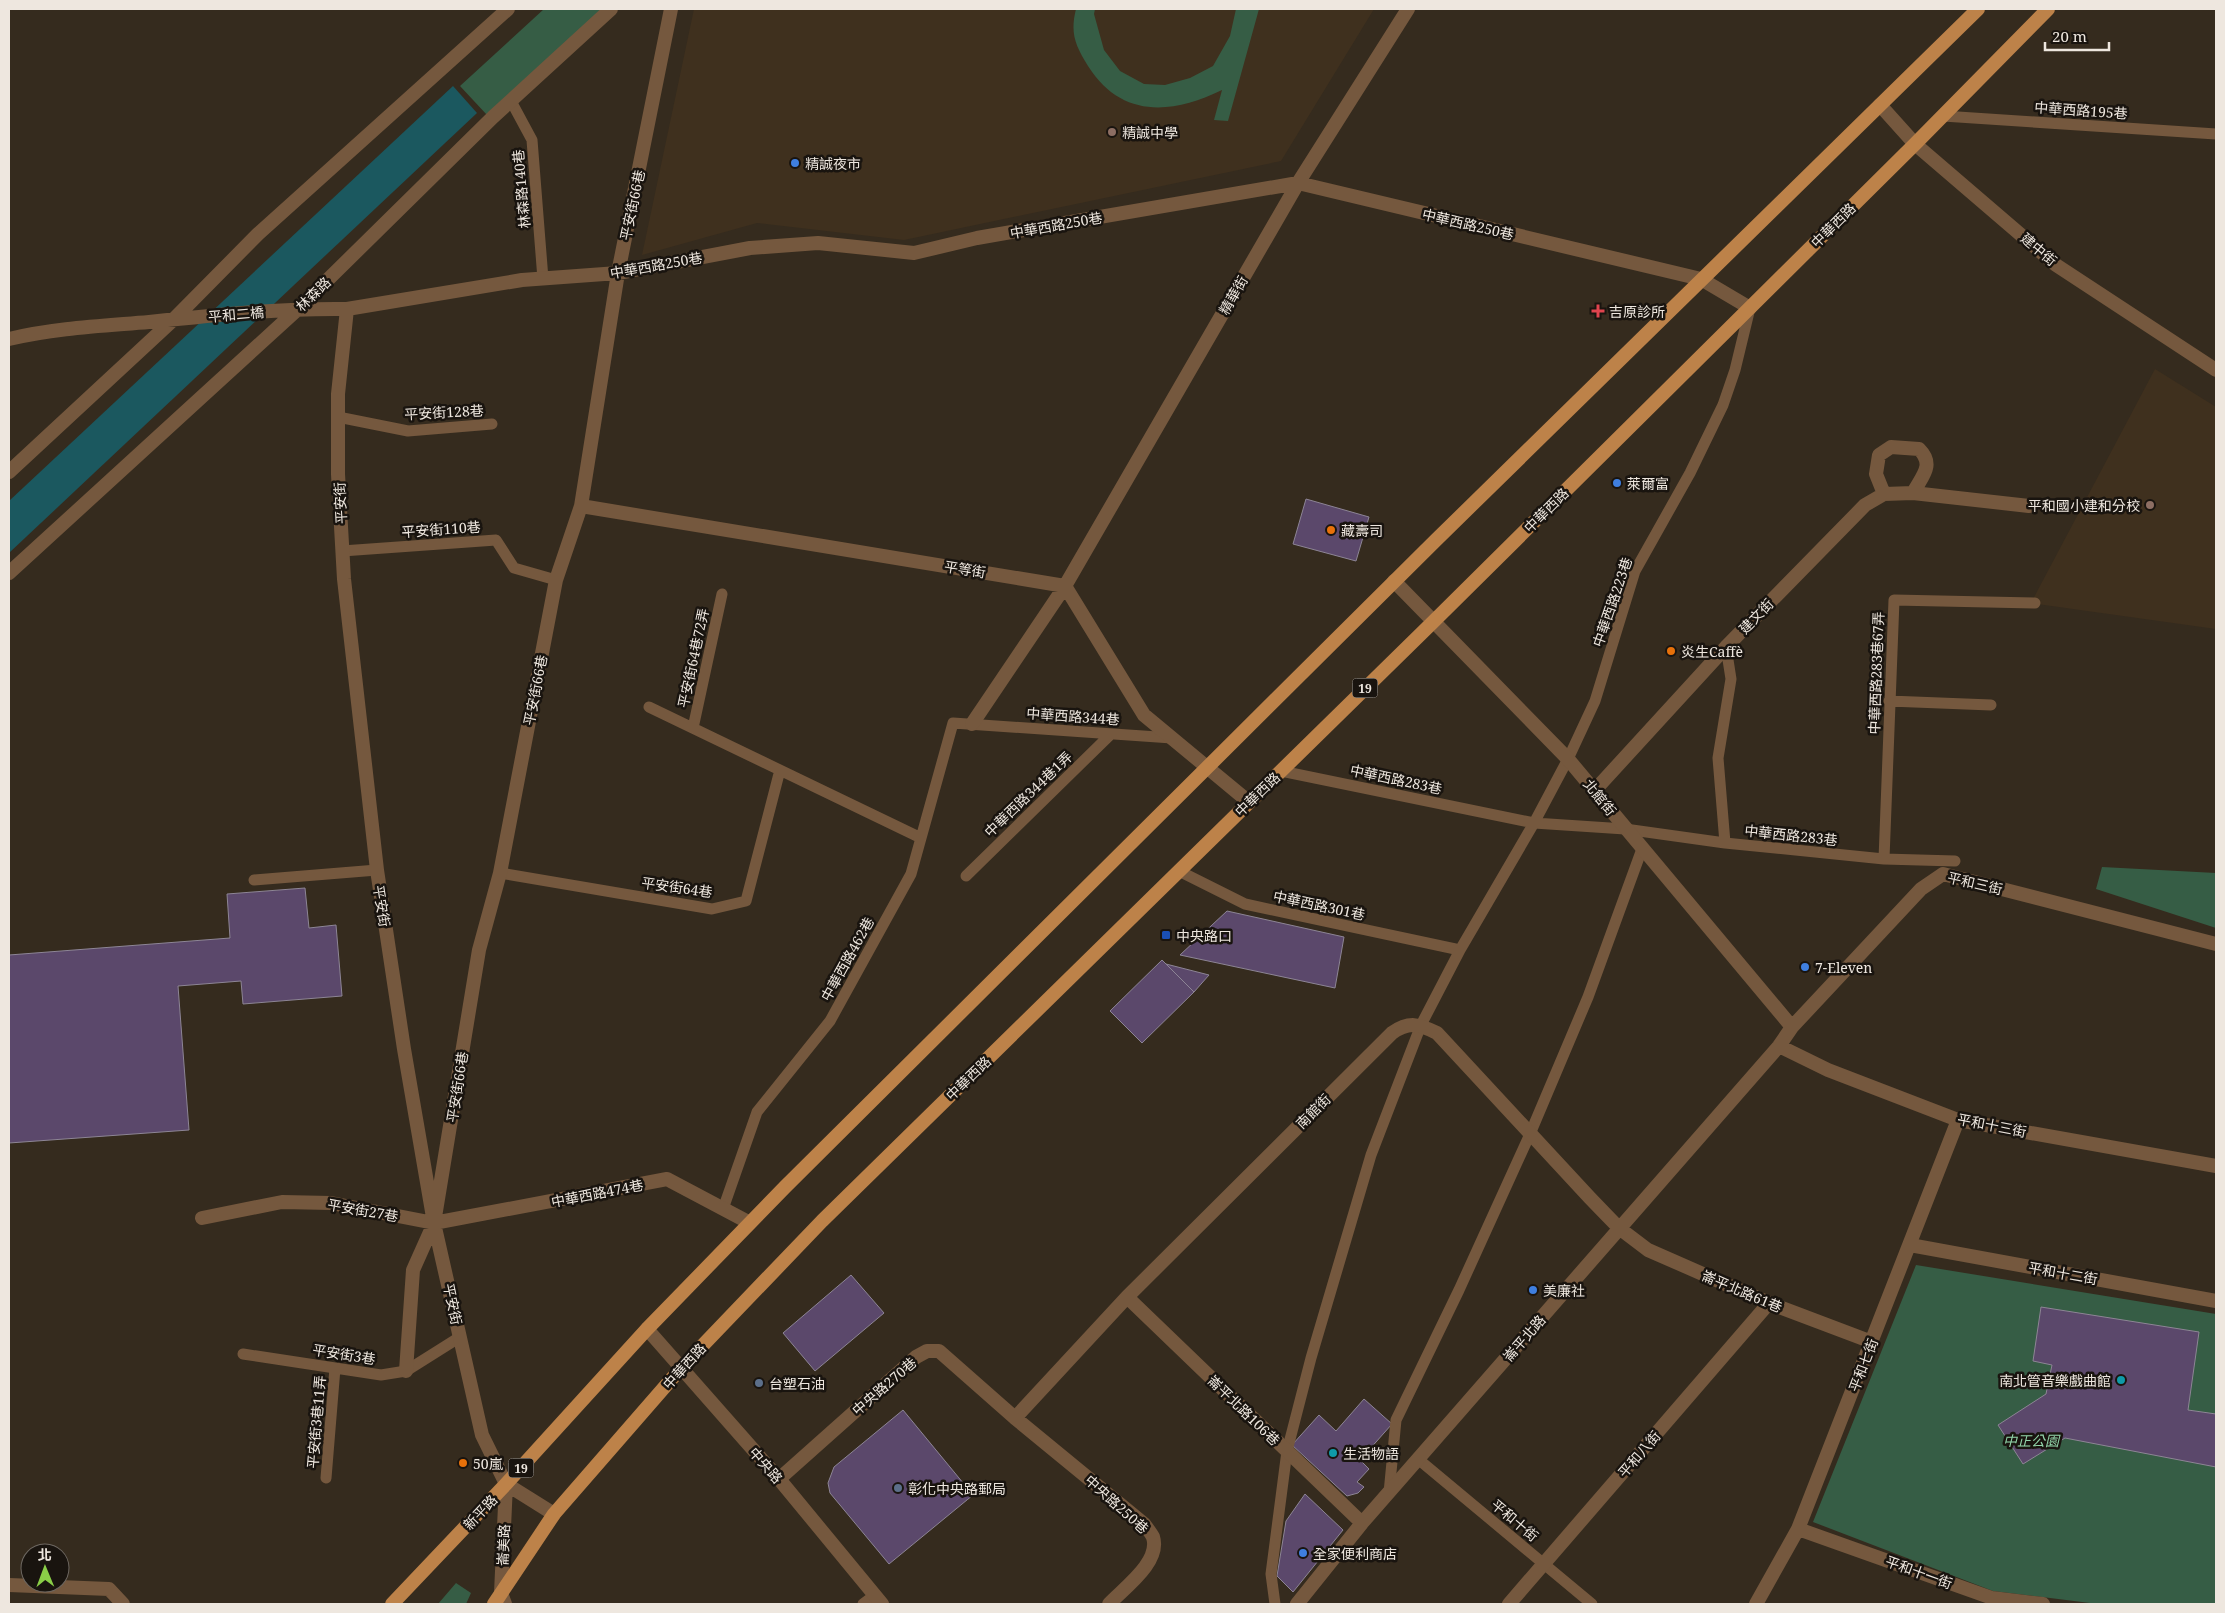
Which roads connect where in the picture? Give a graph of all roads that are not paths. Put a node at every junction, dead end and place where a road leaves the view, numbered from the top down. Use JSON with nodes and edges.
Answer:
{"nodes":[{"id":1,"x":508,"y":9,"type":"edge"},
{"id":2,"x":612,"y":9,"type":"edge"},
{"id":3,"x":671,"y":9,"type":"edge"},
{"id":4,"x":1408,"y":9,"type":"edge"},
{"id":5,"x":1978,"y":9,"type":"edge"},
{"id":6,"x":2048,"y":9,"type":"edge"},
{"id":7,"x":511,"y":101,"type":"junction"},
{"id":8,"x":1880,"y":105,"type":"junction"},
{"id":9,"x":1943,"y":116,"type":"junction"},
{"id":10,"x":2216,"y":134,"type":"edge"},
{"id":11,"x":1915,"y":144,"type":"junction"},
{"id":12,"x":1298,"y":184,"type":"junction"},
{"id":13,"x":618,"y":273,"type":"junction"},
{"id":14,"x":543,"y":279,"type":"junction"},
{"id":15,"x":1700,"y":279,"type":"junction"},
{"id":16,"x":298,"y":308,"type":"junction"},
{"id":17,"x":1750,"y":308,"type":"junction"},
{"id":18,"x":348,"y":309,"type":"junction"},
{"id":19,"x":175,"y":319,"type":"junction"},
{"id":20,"x":9,"y":339,"type":"edge"},
{"id":21,"x":2216,"y":370,"type":"edge"},
{"id":22,"x":338,"y":417,"type":"junction"},
{"id":23,"x":492,"y":424,"type":"dead end"},
{"id":24,"x":9,"y":472,"type":"edge"},
{"id":25,"x":1913,"y":493,"type":"junction"},
{"id":26,"x":1884,"y":494,"type":"junction"},
{"id":27,"x":581,"y":506,"type":"junction"},
{"id":28,"x":2029,"y":506,"type":"dead end"},
{"id":29,"x":342,"y":551,"type":"junction"},
{"id":30,"x":9,"y":573,"type":"edge"},
{"id":31,"x":556,"y":580,"type":"junction"},
{"id":32,"x":1394,"y":581,"type":"junction"},
{"id":33,"x":1065,"y":586,"type":"junction"},
{"id":34,"x":722,"y":594,"type":"dead end"},
{"id":35,"x":2035,"y":603,"type":"dead end"},
{"id":36,"x":1433,"y":622,"type":"junction"},
{"id":37,"x":1726,"y":646,"type":"junction"},
{"id":38,"x":1889,"y":701,"type":"junction"},
{"id":39,"x":1992,"y":705,"type":"dead end"},
{"id":40,"x":649,"y":707,"type":"dead end"},
{"id":41,"x":972,"y":724,"type":"junction"},
{"id":42,"x":693,"y":728,"type":"junction"},
{"id":43,"x":1111,"y":734,"type":"junction"},
{"id":44,"x":1172,"y":738,"type":"junction"},
{"id":45,"x":1568,"y":758,"type":"junction"},
{"id":46,"x":1206,"y":767,"type":"junction"},
{"id":47,"x":780,"y":770,"type":"junction"},
{"id":48,"x":1281,"y":771,"type":"junction"},
{"id":49,"x":1595,"y":790,"type":"junction"},
{"id":50,"x":1249,"y":802,"type":"junction"},
{"id":51,"x":1534,"y":823,"type":"junction"},
{"id":52,"x":1625,"y":829,"type":"junction"},
{"id":53,"x":920,"y":838,"type":"junction"},
{"id":54,"x":1724,"y":843,"type":"junction"},
{"id":55,"x":1642,"y":849,"type":"junction"},
{"id":56,"x":1884,"y":859,"type":"junction"},
{"id":57,"x":1935,"y":861,"type":"junction"},
{"id":58,"x":1955,"y":861,"type":"dead end"},
{"id":59,"x":376,"y":870,"type":"junction"},
{"id":60,"x":1179,"y":871,"type":"junction"},
{"id":61,"x":500,"y":873,"type":"junction"},
{"id":62,"x":1943,"y":874,"type":"junction"},
{"id":63,"x":966,"y":876,"type":"dead end"},
{"id":64,"x":254,"y":880,"type":"dead end"},
{"id":65,"x":2216,"y":944,"type":"edge"},
{"id":66,"x":1460,"y":950,"type":"junction"},
{"id":67,"x":1421,"y":1025,"type":"junction"},
{"id":68,"x":1792,"y":1027,"type":"junction"},
{"id":69,"x":1779,"y":1046,"type":"junction"},
{"id":70,"x":1958,"y":1120,"type":"junction"},
{"id":71,"x":1530,"y":1134,"type":"junction"},
{"id":72,"x":2216,"y":1166,"type":"edge"},
{"id":73,"x":723,"y":1209,"type":"junction"},
{"id":74,"x":202,"y":1218,"type":"dead end"},
{"id":75,"x":434,"y":1223,"type":"junction"},
{"id":76,"x":750,"y":1223,"type":"junction"},
{"id":77,"x":1619,"y":1228,"type":"junction"},
{"id":78,"x":1910,"y":1245,"type":"junction"},
{"id":79,"x":1127,"y":1297,"type":"junction"},
{"id":80,"x":2216,"y":1301,"type":"edge"},
{"id":81,"x":1769,"y":1303,"type":"junction"},
{"id":82,"x":647,"y":1329,"type":"junction"},
{"id":83,"x":460,"y":1337,"type":"junction"},
{"id":84,"x":1872,"y":1342,"type":"junction"},
{"id":85,"x":243,"y":1354,"type":"dead end"},
{"id":86,"x":682,"y":1367,"type":"junction"},
{"id":87,"x":335,"y":1368,"type":"junction"},
{"id":88,"x":406,"y":1371,"type":"junction"},
{"id":89,"x":1016,"y":1418,"type":"junction"},
{"id":90,"x":1287,"y":1451,"type":"junction"},
{"id":91,"x":1418,"y":1458,"type":"junction"},
{"id":92,"x":326,"y":1478,"type":"dead end"},
{"id":93,"x":779,"y":1479,"type":"junction"},
{"id":94,"x":506,"y":1484,"type":"junction"},
{"id":95,"x":1389,"y":1493,"type":"junction"},
{"id":96,"x":554,"y":1514,"type":"junction"},
{"id":97,"x":1362,"y":1523,"type":"junction"},
{"id":98,"x":1798,"y":1529,"type":"junction"},
{"id":99,"x":1543,"y":1564,"type":"junction"},
{"id":100,"x":9,"y":1584,"type":"edge"},
{"id":101,"x":500,"y":1600,"type":"edge"},
{"id":102,"x":878,"y":1600,"type":"edge"},
{"id":103,"x":1991,"y":1601,"type":"edge"},
{"id":104,"x":123,"y":1604,"type":"edge"},
{"id":105,"x":392,"y":1604,"type":"edge"},
{"id":106,"x":863,"y":1604,"type":"edge"},
{"id":107,"x":1108,"y":1604,"type":"edge"},
{"id":108,"x":1275,"y":1604,"type":"edge"},
{"id":109,"x":1297,"y":1604,"type":"edge"},
{"id":110,"x":1509,"y":1604,"type":"edge"},
{"id":111,"x":1592,"y":1604,"type":"edge"},
{"id":112,"x":1756,"y":1604,"type":"edge"},
{"id":113,"x":2043,"y":1604,"type":"edge"}],
"edges":[{"from":1,"to":19,"type":"street"},
{"from":2,"to":7,"type":"street","name":"林森路"},
{"from":3,"to":13,"type":"street","name":"平安街66巷"},
{"from":4,"to":12,"type":"street","name":"精華街"},
{"from":5,"to":8,"type":"main road","number":"19"},
{"from":6,"to":9,"type":"main road","name":"中華西路","number":"19"},
{"from":7,"to":14,"type":"lane","name":"林森路140巷"},
{"from":7,"to":16,"type":"street","name":"林森路"},
{"from":8,"to":11,"type":"street","name":"建中街"},
{"from":8,"to":15,"type":"main road","number":"19"},
{"from":9,"to":10,"type":"lane","name":"中華西路195巷"},
{"from":9,"to":11,"type":"main road","name":"中華西路","number":"19"},
{"from":11,"to":17,"type":"main road","name":"中華西路","number":"19"},
{"from":11,"to":21,"type":"street","name":"建中街"},
{"from":12,"to":13,"type":"street","name":"中華西路250巷"},
{"from":12,"to":15,"type":"street","name":"中華西路250巷"},
{"from":12,"to":33,"type":"street","name":"精華街"},
{"from":13,"to":14,"type":"street","name":"中華西路250巷"},
{"from":13,"to":27,"type":"street","name":"平安街66巷"},
{"from":14,"to":18,"type":"street","name":"中華西路250巷"},
{"from":15,"to":17,"type":"street","name":"中華西路250巷"},
{"from":15,"to":32,"type":"main road","number":"19"},
{"from":16,"to":18,"type":"street"},
{"from":16,"to":19,"type":"street","name":"平和二橋"},
{"from":16,"to":30,"type":"street","name":"林森路"},
{"from":17,"to":36,"type":"main road","name":"中華西路","number":"19"},
{"from":17,"to":45,"type":"lane","name":"中華西路223巷"},
{"from":18,"to":22,"type":"street","name":"平安街"},
{"from":19,"to":20,"type":"street"},
{"from":19,"to":24,"type":"street"},
{"from":22,"to":23,"type":"lane","name":"平安街128巷"},
{"from":22,"to":29,"type":"street","name":"平安街"},
{"from":25,"to":26,"type":"street","name":"建文街"},
{"from":25,"to":26,"type":"street"},
{"from":25,"to":28,"type":"street","name":"建文街"},
{"from":26,"to":37,"type":"street","name":"建文街"},
{"from":27,"to":31,"type":"street","name":"平安街66巷"},
{"from":27,"to":33,"type":"street","name":"平等街"},
{"from":29,"to":31,"type":"lane","name":"平安街110巷"},
{"from":29,"to":59,"type":"street","name":"平安街"},
{"from":31,"to":61,"type":"street","name":"平安街66巷"},
{"from":32,"to":36,"type":"street","name":"北館街"},
{"from":32,"to":46,"type":"main road","number":"19"},
{"from":33,"to":41,"type":"street","name":"精華街"},
{"from":33,"to":44,"type":"street"},
{"from":34,"to":42,"type":"lane","name":"平安街64巷72弄"},
{"from":35,"to":38,"type":"lane","name":"中華西路283巷67弄"},
{"from":36,"to":45,"type":"street","name":"北館街"},
{"from":36,"to":48,"type":"main road","name":"中華西路","number":"19"},
{"from":37,"to":49,"type":"street","name":"建文街"},
{"from":37,"to":54,"type":"lane"},
{"from":38,"to":39,"type":"lane"},
{"from":38,"to":56,"type":"lane","name":"中華西路283巷67弄"},
{"from":40,"to":42,"type":"lane"},
{"from":41,"to":43,"type":"lane","name":"中華西路344巷"},
{"from":41,"to":53,"type":"lane","name":"中華西路462巷"},
{"from":42,"to":47,"type":"lane"},
{"from":43,"to":44,"type":"lane","name":"中華西路344巷"},
{"from":43,"to":63,"type":"lane","name":"中華西路344巷1弄"},
{"from":44,"to":46,"type":"street"},
{"from":45,"to":49,"type":"street","name":"北館街"},
{"from":45,"to":51,"type":"lane","name":"中華西路223巷"},
{"from":46,"to":50,"type":"street"},
{"from":46,"to":76,"type":"main road","number":"19"},
{"from":47,"to":53,"type":"lane"},
{"from":47,"to":61,"type":"lane","name":"平安街64巷"},
{"from":48,"to":50,"type":"main road","name":"中華西路","number":"19"},
{"from":48,"to":51,"type":"lane","name":"中華西路283巷"},
{"from":49,"to":52,"type":"street","name":"北館街"},
{"from":50,"to":60,"type":"main road","name":"中華西路","number":"19"},
{"from":51,"to":52,"type":"lane","name":"中華西路283巷"},
{"from":51,"to":66,"type":"lane","name":"中華西路223巷"},
{"from":52,"to":54,"type":"lane","name":"中華西路283巷"},
{"from":52,"to":55,"type":"street","name":"北館街"},
{"from":53,"to":73,"type":"lane","name":"中華西路462巷"},
{"from":54,"to":56,"type":"lane","name":"中華西路283巷"},
{"from":55,"to":68,"type":"street","name":"北館街"},
{"from":55,"to":71,"type":"lane"},
{"from":56,"to":57,"type":"lane","name":"中華西路283巷"},
{"from":57,"to":58,"type":"lane","name":"中華西路283巷"},
{"from":57,"to":62,"type":"lane"},
{"from":59,"to":64,"type":"lane"},
{"from":59,"to":75,"type":"street","name":"平安街"},
{"from":60,"to":66,"type":"lane","name":"中華西路301巷"},
{"from":60,"to":86,"type":"main road","name":"中華西路","number":"19"},
{"from":61,"to":75,"type":"street","name":"平安街66巷"},
{"from":62,"to":65,"type":"street","name":"平和三街"},
{"from":62,"to":68,"type":"street","name":"平和三街"},
{"from":66,"to":67,"type":"lane","name":"中華西路223巷"},
{"from":67,"to":71,"type":"street"},
{"from":67,"to":79,"type":"street","name":"南館街"},
{"from":67,"to":90,"type":"lane","name":"中華西路223巷"},
{"from":68,"to":69,"type":"street","name":"崙平北路"},
{"from":69,"to":70,"type":"street","name":"平和十三街"},
{"from":69,"to":77,"type":"street","name":"崙平北路"},
{"from":70,"to":72,"type":"street","name":"平和十三街"},
{"from":70,"to":78,"type":"street","name":"平和七街"},
{"from":71,"to":77,"type":"street"},
{"from":71,"to":95,"type":"lane"},
{"from":73,"to":75,"type":"street","name":"中華西路474巷"},
{"from":73,"to":76,"type":"street","name":"中華西路474巷"},
{"from":74,"to":75,"type":"street","name":"平安街27巷"},
{"from":75,"to":83,"type":"street","name":"平安街"},
{"from":75,"to":88,"type":"street","name":"平安街66巷"},
{"from":76,"to":82,"type":"main road","number":"19"},
{"from":77,"to":81,"type":"street","name":"崙平北路61巷"},
{"from":77,"to":91,"type":"street","name":"崙平北路"},
{"from":78,"to":80,"type":"street","name":"平和十二街"},
{"from":78,"to":84,"type":"street","name":"平和七街"},
{"from":79,"to":89,"type":"street","name":"南館街"},
{"from":79,"to":90,"type":"street","name":"崙平北路106巷"},
{"from":81,"to":84,"type":"street","name":"崙平北路61巷"},
{"from":81,"to":99,"type":"street","name":"平和八街"},
{"from":82,"to":86,"type":"street","name":"中央路"},
{"from":82,"to":94,"type":"main road","name":"新平路","number":"19"},
{"from":83,"to":88,"type":"lane","name":"平安街3巷"},
{"from":83,"to":94,"type":"street","name":"平安街"},
{"from":84,"to":98,"type":"street","name":"平和七街"},
{"from":85,"to":87,"type":"lane","name":"平安街3巷"},
{"from":86,"to":93,"type":"street","name":"中央路"},
{"from":86,"to":96,"type":"main road","name":"中華西路","number":"19"},
{"from":87,"to":88,"type":"lane","name":"平安街3巷"},
{"from":87,"to":92,"type":"lane","name":"平安街3巷11弄"},
{"from":89,"to":93,"type":"street","name":"中央路270巷"},
{"from":89,"to":107,"type":"street","name":"中央路250巷"},
{"from":90,"to":97,"type":"street","name":"崙平北路106巷"},
{"from":90,"to":108,"type":"lane","name":"中華西路223巷"},
{"from":91,"to":95,"type":"street","name":"崙平北路"},
{"from":91,"to":99,"type":"lane","name":"平和十街"},
{"from":93,"to":102,"type":"street","name":"中央路"},
{"from":94,"to":96,"type":"street"},
{"from":94,"to":101,"type":"street","name":"崙美路"},
{"from":94,"to":105,"type":"main road","name":"新平路","number":"19"},
{"from":95,"to":97,"type":"street","name":"崙平北路"},
{"from":96,"to":101,"type":"main road","name":"中華西路","number":"19"},
{"from":97,"to":109,"type":"street","name":"崙平北路"},
{"from":98,"to":103,"type":"street","name":"平和十一街"},
{"from":98,"to":112,"type":"street","name":"平和七街"},
{"from":99,"to":110,"type":"street","name":"平和八街"},
{"from":99,"to":111,"type":"lane","name":"平和十街"},
{"from":100,"to":104,"type":"street"},
{"from":102,"to":106,"type":"lane"},
{"from":103,"to":113,"type":"street","name":"平和十一街"}]}
